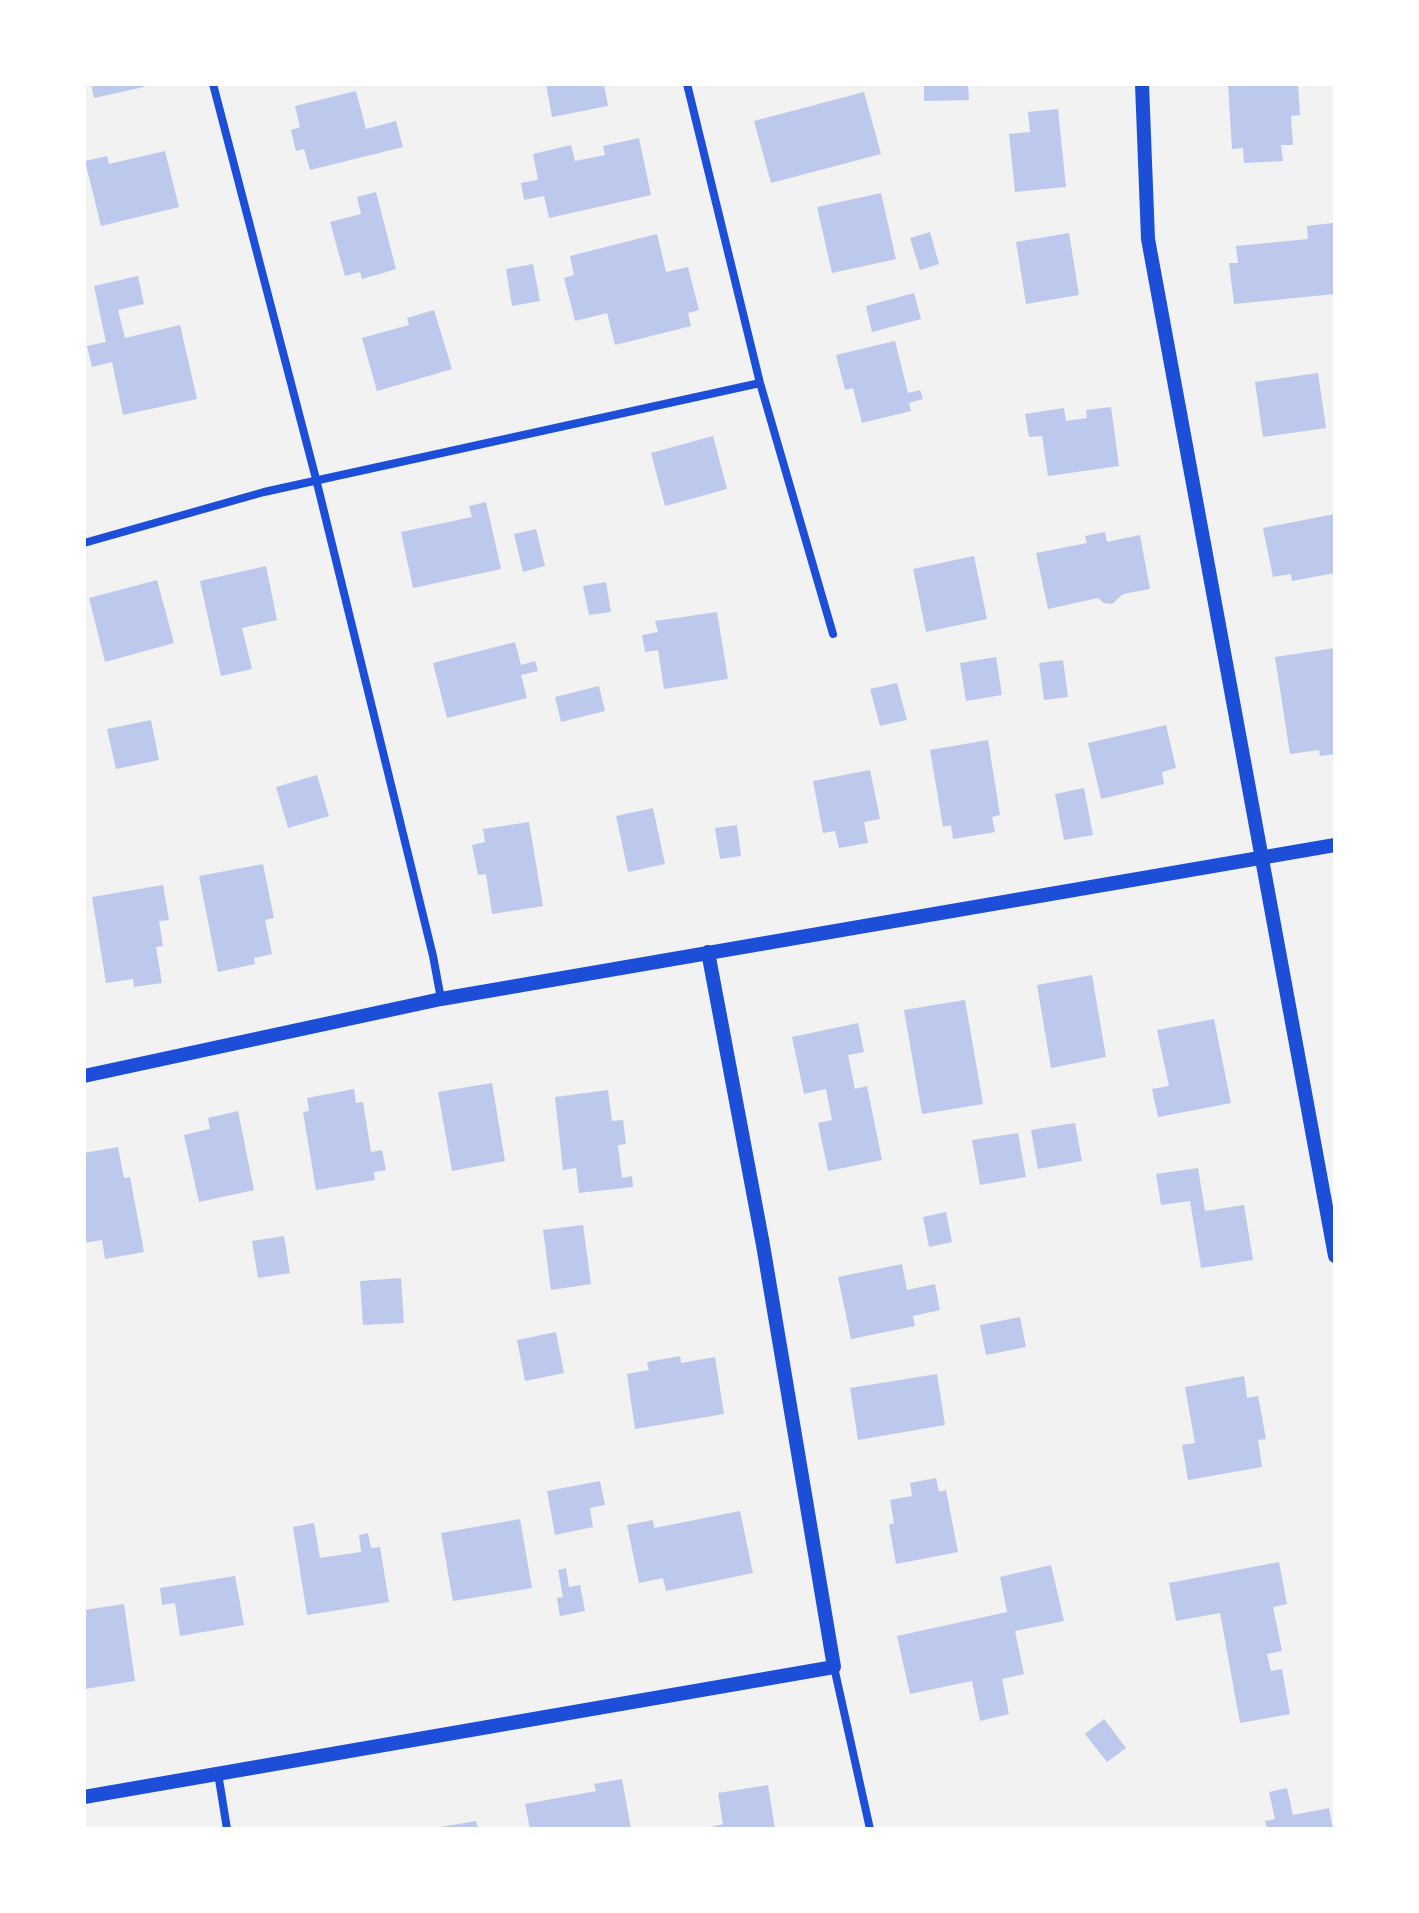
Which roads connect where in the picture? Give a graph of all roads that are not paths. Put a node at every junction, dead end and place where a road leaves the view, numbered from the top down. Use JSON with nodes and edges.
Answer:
{"nodes":[{"id":1,"x":213,"y":84,"type":"edge"},
{"id":2,"x":687,"y":84,"type":"edge"},
{"id":3,"x":1142,"y":84,"type":"edge"},
{"id":4,"x":760,"y":383,"type":"junction"},
{"id":5,"x":316,"y":479,"type":"junction"},
{"id":6,"x":84,"y":543,"type":"edge"},
{"id":7,"x":833,"y":634,"type":"dead end"},
{"id":8,"x":1335,"y":845,"type":"edge"},
{"id":9,"x":1262,"y":858,"type":"junction"},
{"id":10,"x":708,"y":952,"type":"junction"},
{"id":11,"x":441,"y":999,"type":"junction"},
{"id":12,"x":84,"y":1076,"type":"edge"},
{"id":13,"x":1335,"y":1256,"type":"edge"},
{"id":14,"x":834,"y":1667,"type":"junction"},
{"id":15,"x":218,"y":1773,"type":"junction"},
{"id":16,"x":84,"y":1797,"type":"edge"},
{"id":17,"x":227,"y":1829,"type":"edge"},
{"id":18,"x":870,"y":1829,"type":"edge"}],
"edges":[{"from":1,"to":5,"type":"street"},
{"from":2,"to":4,"type":"street"},
{"from":3,"to":9,"type":"street"},
{"from":4,"to":5,"type":"street"},
{"from":4,"to":7,"type":"street"},
{"from":5,"to":6,"type":"street"},
{"from":5,"to":11,"type":"street"},
{"from":8,"to":9,"type":"street"},
{"from":9,"to":10,"type":"street"},
{"from":9,"to":13,"type":"street"},
{"from":10,"to":11,"type":"street"},
{"from":10,"to":14,"type":"street"},
{"from":11,"to":12,"type":"street"},
{"from":14,"to":15,"type":"street"},
{"from":14,"to":18,"type":"street"},
{"from":15,"to":16,"type":"street"},
{"from":15,"to":17,"type":"street"}]}
